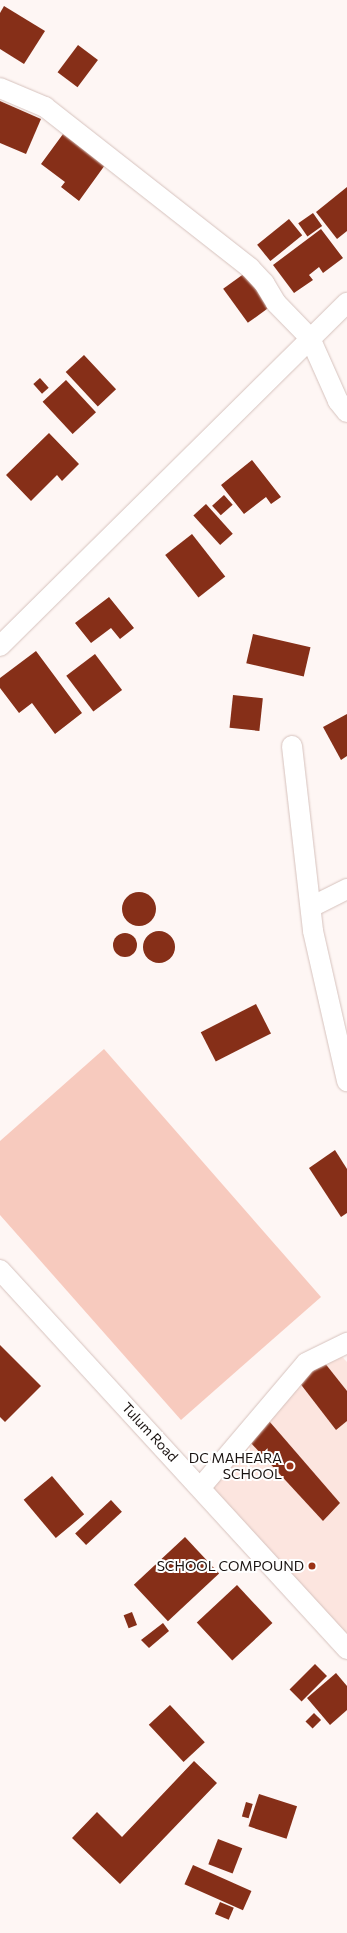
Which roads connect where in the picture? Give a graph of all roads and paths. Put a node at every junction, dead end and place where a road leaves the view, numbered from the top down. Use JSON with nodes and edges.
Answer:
{"nodes":[{"id":1,"x":0,"y":88,"type":"edge"},
{"id":2,"x":347,"y":303,"type":"edge"},
{"id":3,"x":310,"y":338,"type":"junction"},
{"id":4,"x":347,"y":412,"type":"edge"},
{"id":5,"x":0,"y":646,"type":"edge"},
{"id":6,"x":292,"y":746,"type":"dead end"},
{"id":7,"x":347,"y":889,"type":"edge"},
{"id":8,"x":310,"y":907,"type":"junction"},
{"id":9,"x":343,"y":1044,"type":"edge"},
{"id":10,"x":347,"y":1081,"type":"edge"},
{"id":11,"x":0,"y":1270,"type":"edge"},
{"id":12,"x":347,"y":1343,"type":"edge"},
{"id":13,"x":201,"y":1487,"type":"junction"},
{"id":14,"x":347,"y":1648,"type":"edge"}],
"edges":[{"from":1,"to":3,"type":"street"},
{"from":2,"to":3,"type":"street"},
{"from":3,"to":4,"type":"street"},
{"from":3,"to":5,"type":"street"},
{"from":6,"to":8,"type":"street"},
{"from":7,"to":8,"type":"street"},
{"from":8,"to":9,"type":"street"},
{"from":9,"to":10,"type":"street"},
{"from":11,"to":13,"type":"street","name":"Tulum Road"},
{"from":12,"to":13,"type":"street"},
{"from":13,"to":14,"type":"street","name":"Tulum Road"}]}
